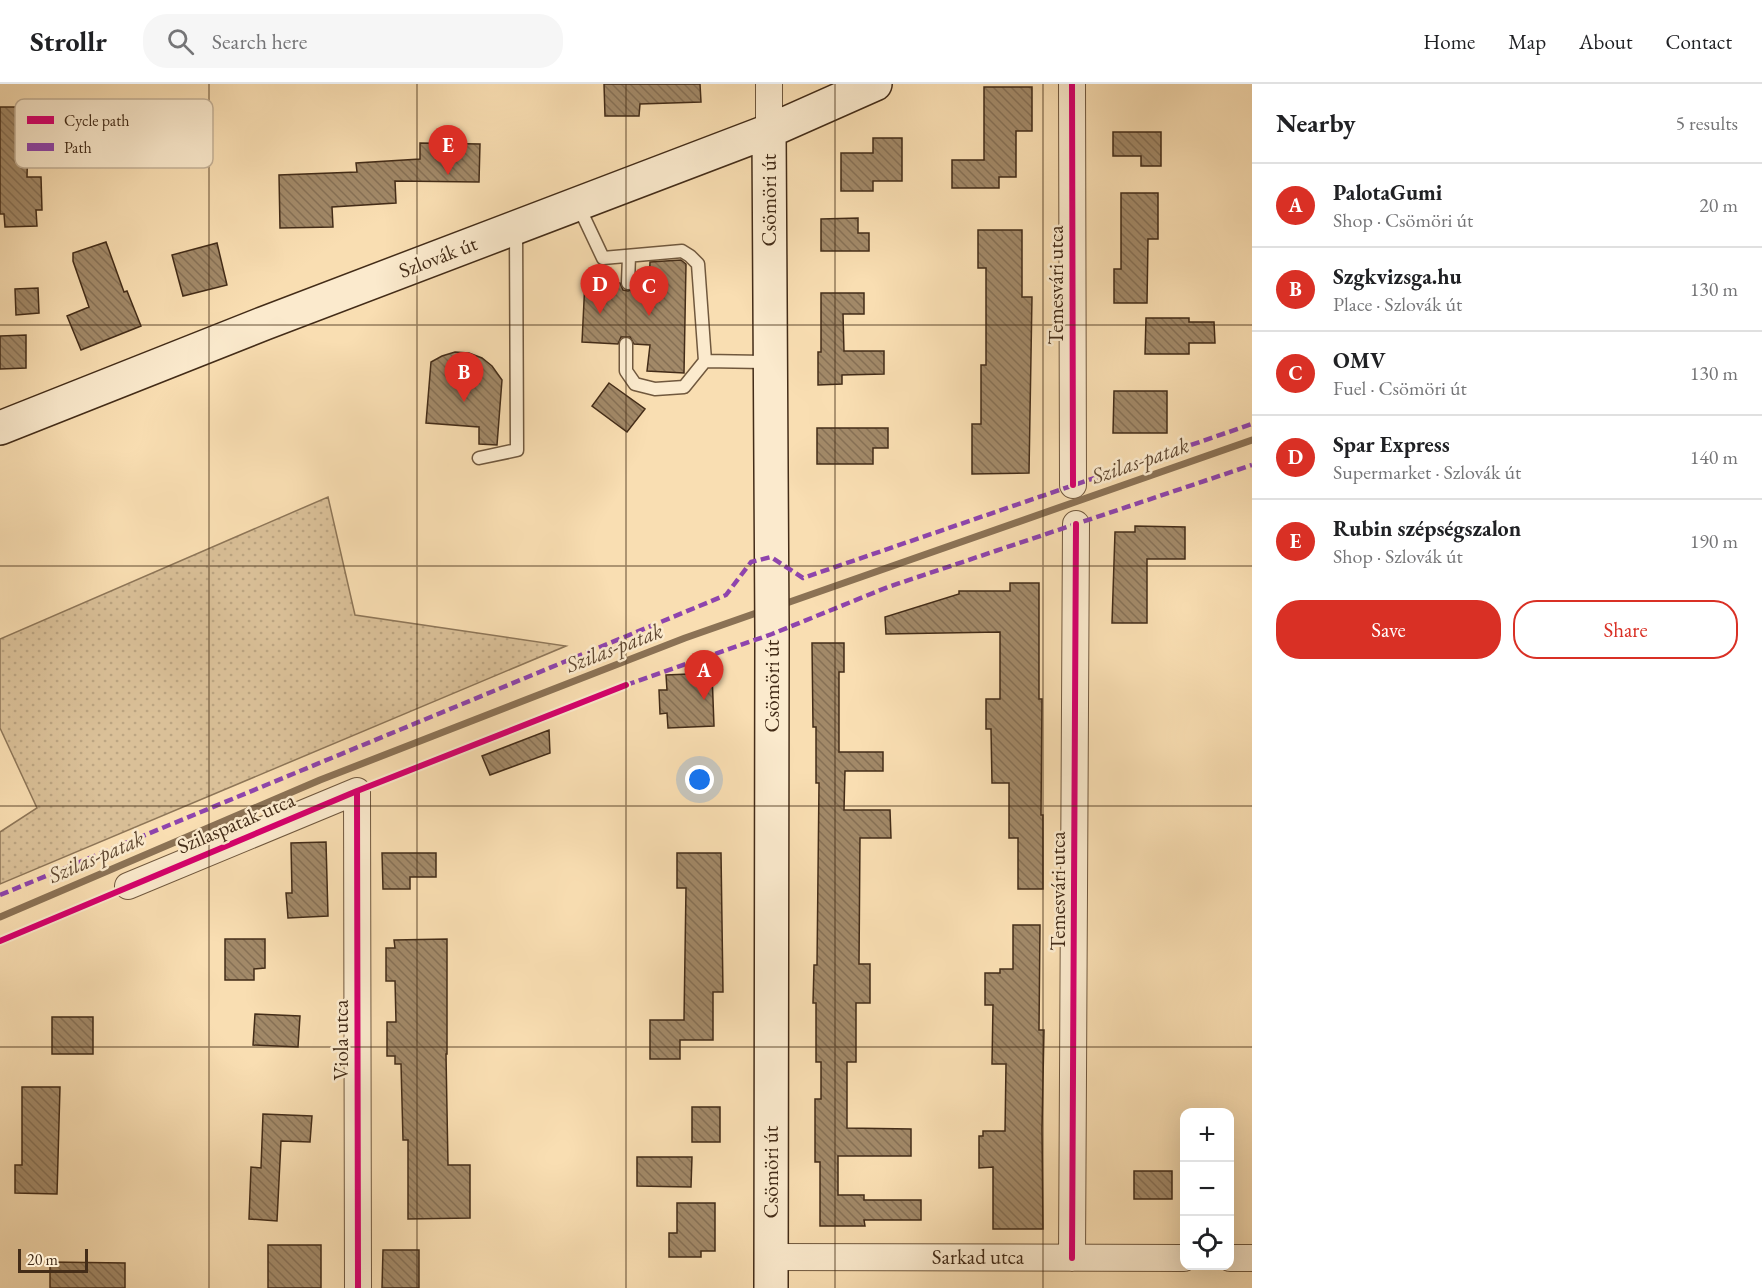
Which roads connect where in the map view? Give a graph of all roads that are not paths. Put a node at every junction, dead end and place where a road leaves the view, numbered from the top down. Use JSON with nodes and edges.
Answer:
{"nodes":[{"id":1,"x":769,"y":84,"type":"edge"},
{"id":2,"x":875,"y":84,"type":"edge"},
{"id":3,"x":1072,"y":84,"type":"edge"},
{"id":4,"x":769,"y":130,"type":"junction"},
{"id":5,"x":578,"y":204,"type":"junction"},
{"id":6,"x":516,"y":228,"type":"junction"},
{"id":7,"x":628,"y":256,"type":"junction"},
{"id":8,"x":628,"y":283,"type":"dead end"},
{"id":9,"x":626,"y":344,"type":"dead end"},
{"id":10,"x":705,"y":361,"type":"junction"},
{"id":11,"x":769,"y":362,"type":"junction"},
{"id":12,"x":0,"y":428,"type":"edge"},
{"id":13,"x":479,"y":458,"type":"dead end"},
{"id":14,"x":1073,"y":485,"type":"dead end"},
{"id":15,"x":1076,"y":524,"type":"dead end"},
{"id":16,"x":357,"y":791,"type":"joint"},
{"id":17,"x":128,"y":886,"type":"dead end"},
{"id":18,"x":1072,"y":1257,"type":"junction"},
{"id":19,"x":1180,"y":1258,"type":"edge"},
{"id":20,"x":1234,"y":1258,"type":"edge"},
{"id":21,"x":1252,"y":1258,"type":"edge"},
{"id":22,"x":771,"y":1272,"type":"edge"},
{"id":23,"x":358,"y":1288,"type":"edge"}],
"edges":[{"from":1,"to":4,"type":"street","name":"Csömöri út"},
{"from":2,"to":4,"type":"main road","name":"Szlovák út"},
{"from":3,"to":14,"type":"street","name":"Temesvári utca"},
{"from":4,"to":5,"type":"main road","name":"Szlovák út"},
{"from":4,"to":11,"type":"main road","name":"Csömöri út"},
{"from":5,"to":6,"type":"main road","name":"Szlovák út"},
{"from":5,"to":7,"type":"lane"},
{"from":6,"to":12,"type":"main road","name":"Szlovák út"},
{"from":6,"to":13,"type":"lane"},
{"from":7,"to":8,"type":"lane"},
{"from":7,"to":10,"type":"lane"},
{"from":9,"to":10,"type":"lane"},
{"from":10,"to":11,"type":"lane"},
{"from":11,"to":22,"type":"main road","name":"Csömöri út"},
{"from":15,"to":18,"type":"street","name":"Temesvári utca"},
{"from":16,"to":17,"type":"street","name":"Szilaspatak utca"},
{"from":16,"to":23,"type":"street","name":"Viola utca"},
{"from":18,"to":19,"type":"street","name":"Sarkad utca"},
{"from":18,"to":22,"type":"street","name":"Sarkad utca"},
{"from":20,"to":21,"type":"street"}]}
